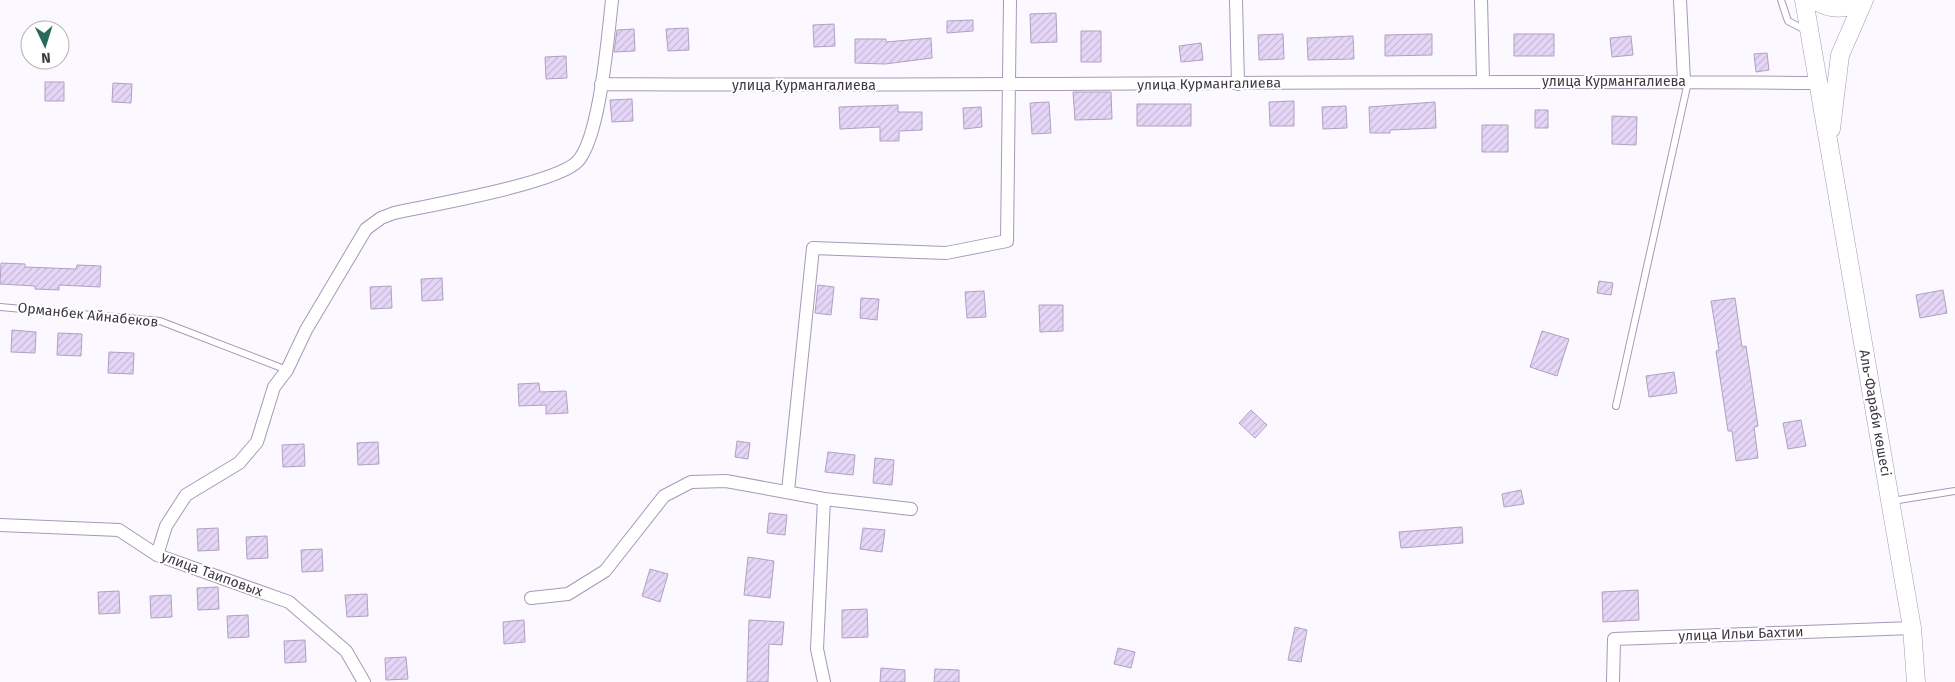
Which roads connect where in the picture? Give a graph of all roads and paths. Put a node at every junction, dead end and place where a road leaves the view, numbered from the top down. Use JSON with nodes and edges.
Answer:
{"nodes":[{"id":1,"x":612,"y":0,"type":"edge"},
{"id":2,"x":1010,"y":0,"type":"edge"},
{"id":3,"x":1236,"y":0,"type":"edge"},
{"id":4,"x":1481,"y":0,"type":"edge"},
{"id":5,"x":1680,"y":0,"type":"edge"},
{"id":6,"x":1781,"y":0,"type":"edge"},
{"id":7,"x":1804,"y":0,"type":"edge"},
{"id":8,"x":1814,"y":0,"type":"edge"},
{"id":9,"x":1860,"y":0,"type":"edge"},
{"id":10,"x":1864,"y":0,"type":"edge"},
{"id":11,"x":1808,"y":32,"type":"junction"},
{"id":12,"x":1483,"y":80,"type":"junction"},
{"id":13,"x":1686,"y":82,"type":"junction"},
{"id":14,"x":1817,"y":83,"type":"junction"},
{"id":15,"x":601,"y":84,"type":"junction"},
{"id":16,"x":1238,"y":84,"type":"junction"},
{"id":17,"x":1009,"y":86,"type":"junction"},
{"id":18,"x":1829,"y":144,"type":"junction"},
{"id":19,"x":0,"y":307,"type":"edge"},
{"id":20,"x":287,"y":370,"type":"junction"},
{"id":21,"x":1616,"y":406,"type":"dead end"},
{"id":22,"x":788,"y":491,"type":"junction"},
{"id":23,"x":1955,"y":491,"type":"edge"},
{"id":24,"x":824,"y":499,"type":"junction"},
{"id":25,"x":1890,"y":501,"type":"junction"},
{"id":26,"x":910,"y":510,"type":"dead end"},
{"id":27,"x":0,"y":525,"type":"edge"},
{"id":28,"x":156,"y":555,"type":"junction"},
{"id":29,"x":531,"y":598,"type":"dead end"},
{"id":30,"x":1912,"y":628,"type":"junction"},
{"id":31,"x":364,"y":682,"type":"edge"},
{"id":32,"x":824,"y":682,"type":"edge"},
{"id":33,"x":1613,"y":682,"type":"edge"},
{"id":34,"x":1916,"y":682,"type":"edge"}],
"edges":[{"from":1,"to":15,"type":"street"},
{"from":2,"to":17,"type":"street"},
{"from":3,"to":16,"type":"street"},
{"from":4,"to":12,"type":"street"},
{"from":5,"to":13,"type":"street"},
{"from":6,"to":11,"type":"lane"},
{"from":7,"to":11,"type":"main road","name":"Аль-Фараби көшесі"},
{"from":8,"to":9,"type":"main road"},
{"from":10,"to":18,"type":"main road","name":"Аль-Фараби көшесі"},
{"from":11,"to":14,"type":"main road","name":"Аль-Фараби көшесі"},
{"from":12,"to":13,"type":"street","name":"улица Курмангалиева"},
{"from":12,"to":16,"type":"street","name":"улица Курмангалиева"},
{"from":13,"to":14,"type":"street","name":"улица Курмангалиева"},
{"from":13,"to":21,"type":"lane"},
{"from":14,"to":18,"type":"main road","name":"Аль-Фараби көшесі"},
{"from":15,"to":17,"type":"street","name":"улица Курмангалиева"},
{"from":15,"to":20,"type":"street"},
{"from":16,"to":17,"type":"street","name":"улица Курмангалиева"},
{"from":17,"to":22,"type":"street"},
{"from":18,"to":25,"type":"main road","name":"Аль-Фараби көшесі"},
{"from":19,"to":20,"type":"lane","name":"Орманбек Айнабеков"},
{"from":20,"to":28,"type":"street"},
{"from":22,"to":24,"type":"street"},
{"from":22,"to":29,"type":"street"},
{"from":23,"to":25,"type":"lane"},
{"from":24,"to":26,"type":"street"},
{"from":24,"to":32,"type":"street"},
{"from":25,"to":30,"type":"main road","name":"Аль-Фараби көшесі"},
{"from":27,"to":28,"type":"street","name":"улица Таиповых"},
{"from":28,"to":31,"type":"street","name":"улица Таиповых"},
{"from":30,"to":33,"type":"street","name":"улица Ильи Бахтии"},
{"from":30,"to":34,"type":"main road","name":"Аль-Фараби көшесі"}]}
